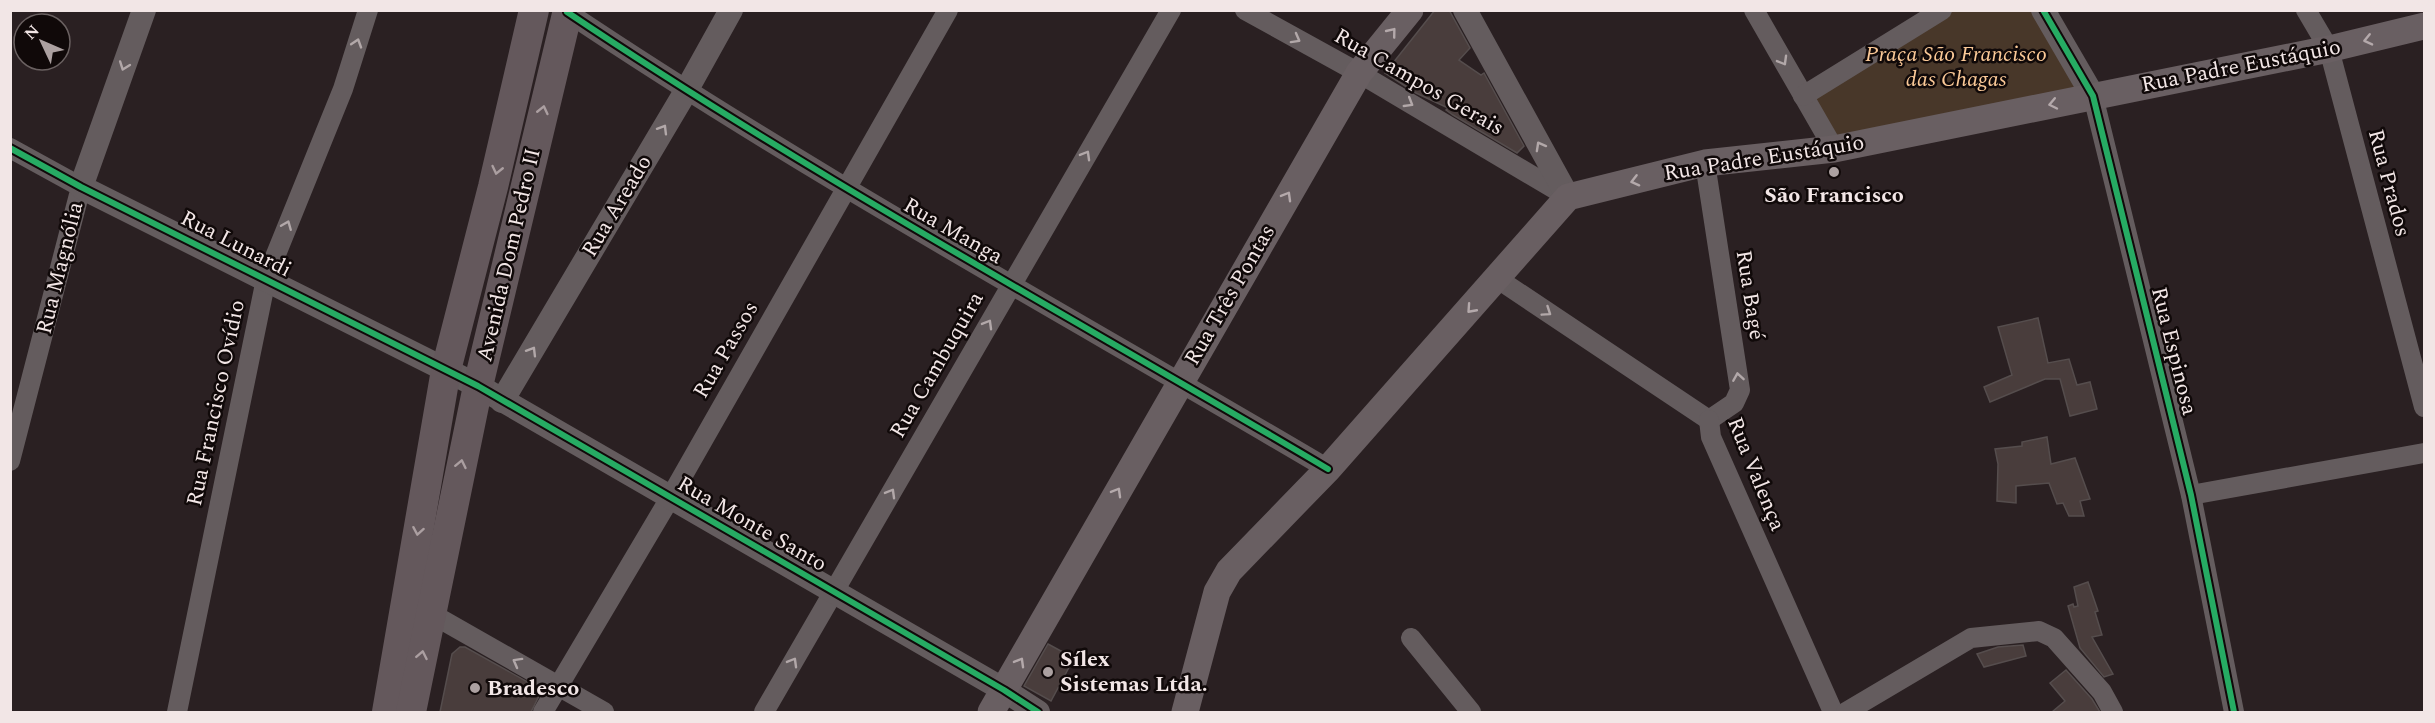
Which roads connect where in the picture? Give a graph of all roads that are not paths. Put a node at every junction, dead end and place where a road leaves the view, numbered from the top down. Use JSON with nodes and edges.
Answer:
{"nodes":[{"id":1,"x":144,"y":10,"type":"edge"},
{"id":2,"x":368,"y":10,"type":"edge"},
{"id":3,"x":534,"y":10,"type":"edge"},
{"id":4,"x":731,"y":10,"type":"edge"},
{"id":5,"x":948,"y":10,"type":"edge"},
{"id":6,"x":1171,"y":10,"type":"edge"},
{"id":7,"x":1245,"y":10,"type":"edge"},
{"id":8,"x":1410,"y":10,"type":"edge"},
{"id":9,"x":1465,"y":10,"type":"edge"},
{"id":10,"x":1754,"y":10,"type":"edge"},
{"id":11,"x":1942,"y":10,"type":"edge"},
{"id":12,"x":2043,"y":10,"type":"edge"},
{"id":13,"x":2306,"y":10,"type":"edge"},
{"id":14,"x":567,"y":11,"type":"edge"},
{"id":15,"x":2424,"y":26,"type":"edge"},
{"id":16,"x":2328,"y":49,"type":"junction"},
{"id":17,"x":1359,"y":74,"type":"junction"},
{"id":18,"x":686,"y":91,"type":"junction"},
{"id":19,"x":1803,"y":96,"type":"junction"},
{"id":20,"x":2093,"y":96,"type":"junction"},
{"id":21,"x":10,"y":148,"type":"edge"},
{"id":22,"x":1833,"y":149,"type":"junction"},
{"id":23,"x":1705,"y":163,"type":"junction"},
{"id":24,"x":81,"y":187,"type":"junction"},
{"id":25,"x":846,"y":189,"type":"junction"},
{"id":26,"x":1569,"y":197,"type":"junction"},
{"id":27,"x":266,"y":279,"type":"junction"},
{"id":28,"x":1498,"y":279,"type":"junction"},
{"id":29,"x":1010,"y":285,"type":"junction"},
{"id":30,"x":446,"y":369,"type":"junction"},
{"id":31,"x":1180,"y":381,"type":"junction"},
{"id":32,"x":490,"y":393,"type":"junction"},
{"id":33,"x":2424,"y":407,"type":"edge"},
{"id":34,"x":1709,"y":420,"type":"junction"},
{"id":35,"x":2424,"y":453,"type":"edge"},
{"id":36,"x":10,"y":461,"type":"edge"},
{"id":37,"x":1328,"y":469,"type":"junction"},
{"id":38,"x":2192,"y":495,"type":"junction"},
{"id":39,"x":670,"y":498,"type":"junction"},
{"id":40,"x":834,"y":592,"type":"junction"},
{"id":41,"x":430,"y":613,"type":"junction"},
{"id":42,"x":1411,"y":638,"type":"dead end"},
{"id":43,"x":559,"y":686,"type":"junction"},
{"id":44,"x":998,"y":701,"type":"edge"},
{"id":45,"x":177,"y":712,"type":"edge"},
{"id":46,"x":387,"y":712,"type":"edge"},
{"id":47,"x":411,"y":712,"type":"edge"},
{"id":48,"x":543,"y":712,"type":"edge"},
{"id":49,"x":604,"y":712,"type":"edge"},
{"id":50,"x":764,"y":712,"type":"edge"},
{"id":51,"x":1038,"y":712,"type":"edge"},
{"id":52,"x":1185,"y":712,"type":"edge"},
{"id":53,"x":1471,"y":712,"type":"edge"},
{"id":54,"x":1833,"y":712,"type":"edge"},
{"id":55,"x":1846,"y":712,"type":"edge"},
{"id":56,"x":2113,"y":712,"type":"edge"},
{"id":57,"x":2234,"y":712,"type":"edge"}],
"edges":[{"from":1,"to":24,"type":"street","name":"Rua Magnólia","one_way":true},
{"from":27,"to":2,"type":"street","name":"Rua Francisco Ovídio","one_way":true},
{"from":3,"to":30,"type":"main road","name":"Avenida Dom Pedro II","one_way":true},
{"from":4,"to":18,"type":"street","name":"Rua Areado"},
{"from":5,"to":25,"type":"street","name":"Rua Passos"},
{"from":29,"to":6,"type":"street","name":"Rua Cambuquira","one_way":true},
{"from":7,"to":17,"type":"street","name":"Rua Campos Gerais","one_way":true},
{"from":17,"to":8,"type":"main road","name":"Rua Três Pontas","one_way":true},
{"from":26,"to":9,"type":"street","one_way":true},
{"from":10,"to":19,"type":"street","one_way":true},
{"from":11,"to":19,"type":"street"},
{"from":12,"to":20,"type":"street","name":"Rua Espinosa"},
{"from":13,"to":16,"type":"street","name":"Rua Prados"},
{"from":14,"to":18,"type":"street","name":"Rua Manga"},
{"from":32,"to":14,"type":"main road","name":"Avenida Dom Pedro II","one_way":true},
{"from":15,"to":16,"type":"main road","name":"Rua Padre Eustáquio","one_way":true},
{"from":16,"to":20,"type":"main road","name":"Rua Padre Eustáquio"},
{"from":16,"to":33,"type":"street","name":"Rua Prados"},
{"from":17,"to":26,"type":"street","name":"Rua Campos Gerais","one_way":true},
{"from":31,"to":17,"type":"main road","name":"Rua Três Pontas","one_way":true},
{"from":18,"to":25,"type":"street","name":"Rua Manga"},
{"from":32,"to":18,"type":"street","name":"Rua Areado","one_way":true},
{"from":19,"to":22,"type":"street"},
{"from":20,"to":22,"type":"main road","name":"Rua Padre Eustáquio","one_way":true},
{"from":20,"to":38,"type":"street","name":"Rua Espinosa"},
{"from":21,"to":24,"type":"street","name":"Rua Lunardi"},
{"from":22,"to":23,"type":"main road","name":"Rua Padre Eustáquio"},
{"from":23,"to":26,"type":"main road","name":"Rua Padre Eustáquio","one_way":true},
{"from":34,"to":23,"type":"street","name":"Rua Bagé","one_way":true},
{"from":24,"to":27,"type":"street","name":"Rua Lunardi"},
{"from":24,"to":36,"type":"street","name":"Rua Magnólia"},
{"from":25,"to":29,"type":"street","name":"Rua Manga"},
{"from":25,"to":39,"type":"street","name":"Rua Passos"},
{"from":26,"to":28,"type":"main road"},
{"from":27,"to":30,"type":"street","name":"Rua Lunardi"},
{"from":27,"to":45,"type":"street","name":"Rua Francisco Ovídio"},
{"from":28,"to":34,"type":"street","name":"Rua Valença","one_way":true},
{"from":28,"to":37,"type":"main road","one_way":true},
{"from":29,"to":31,"type":"street","name":"Rua Manga"},
{"from":40,"to":29,"type":"street","name":"Rua Cambuquira","one_way":true},
{"from":30,"to":32,"type":"street","name":"Rua Monte Santo"},
{"from":30,"to":46,"type":"main road","name":"Avenida Dom Pedro II","one_way":true},
{"from":31,"to":37,"type":"street","name":"Rua Manga"},
{"from":44,"to":31,"type":"main road","name":"Rua Três Pontas","one_way":true},
{"from":32,"to":39,"type":"street","name":"Rua Monte Santo"},
{"from":41,"to":32,"type":"main road","name":"Avenida Dom Pedro II","one_way":true},
{"from":34,"to":54,"type":"street","name":"Rua Valença"},
{"from":35,"to":38,"type":"street"},
{"from":37,"to":52,"type":"main road"},
{"from":38,"to":57,"type":"street","name":"Rua Espinosa"},
{"from":39,"to":40,"type":"street","name":"Rua Monte Santo"},
{"from":39,"to":43,"type":"street","name":"Rua Passos"},
{"from":40,"to":44,"type":"street","name":"Rua Monte Santo"},
{"from":50,"to":40,"type":"street","name":"Rua Cambuquira","one_way":true},
{"from":43,"to":41,"type":"street","one_way":true},
{"from":47,"to":41,"type":"main road","name":"Avenida Dom Pedro II","one_way":true},
{"from":42,"to":53,"type":"street"},
{"from":43,"to":48,"type":"street","name":"Rua Passos"},
{"from":43,"to":49,"type":"street"},
{"from":44,"to":51,"type":"street","name":"Rua Monte Santo"},
{"from":55,"to":56,"type":"street"}]}
